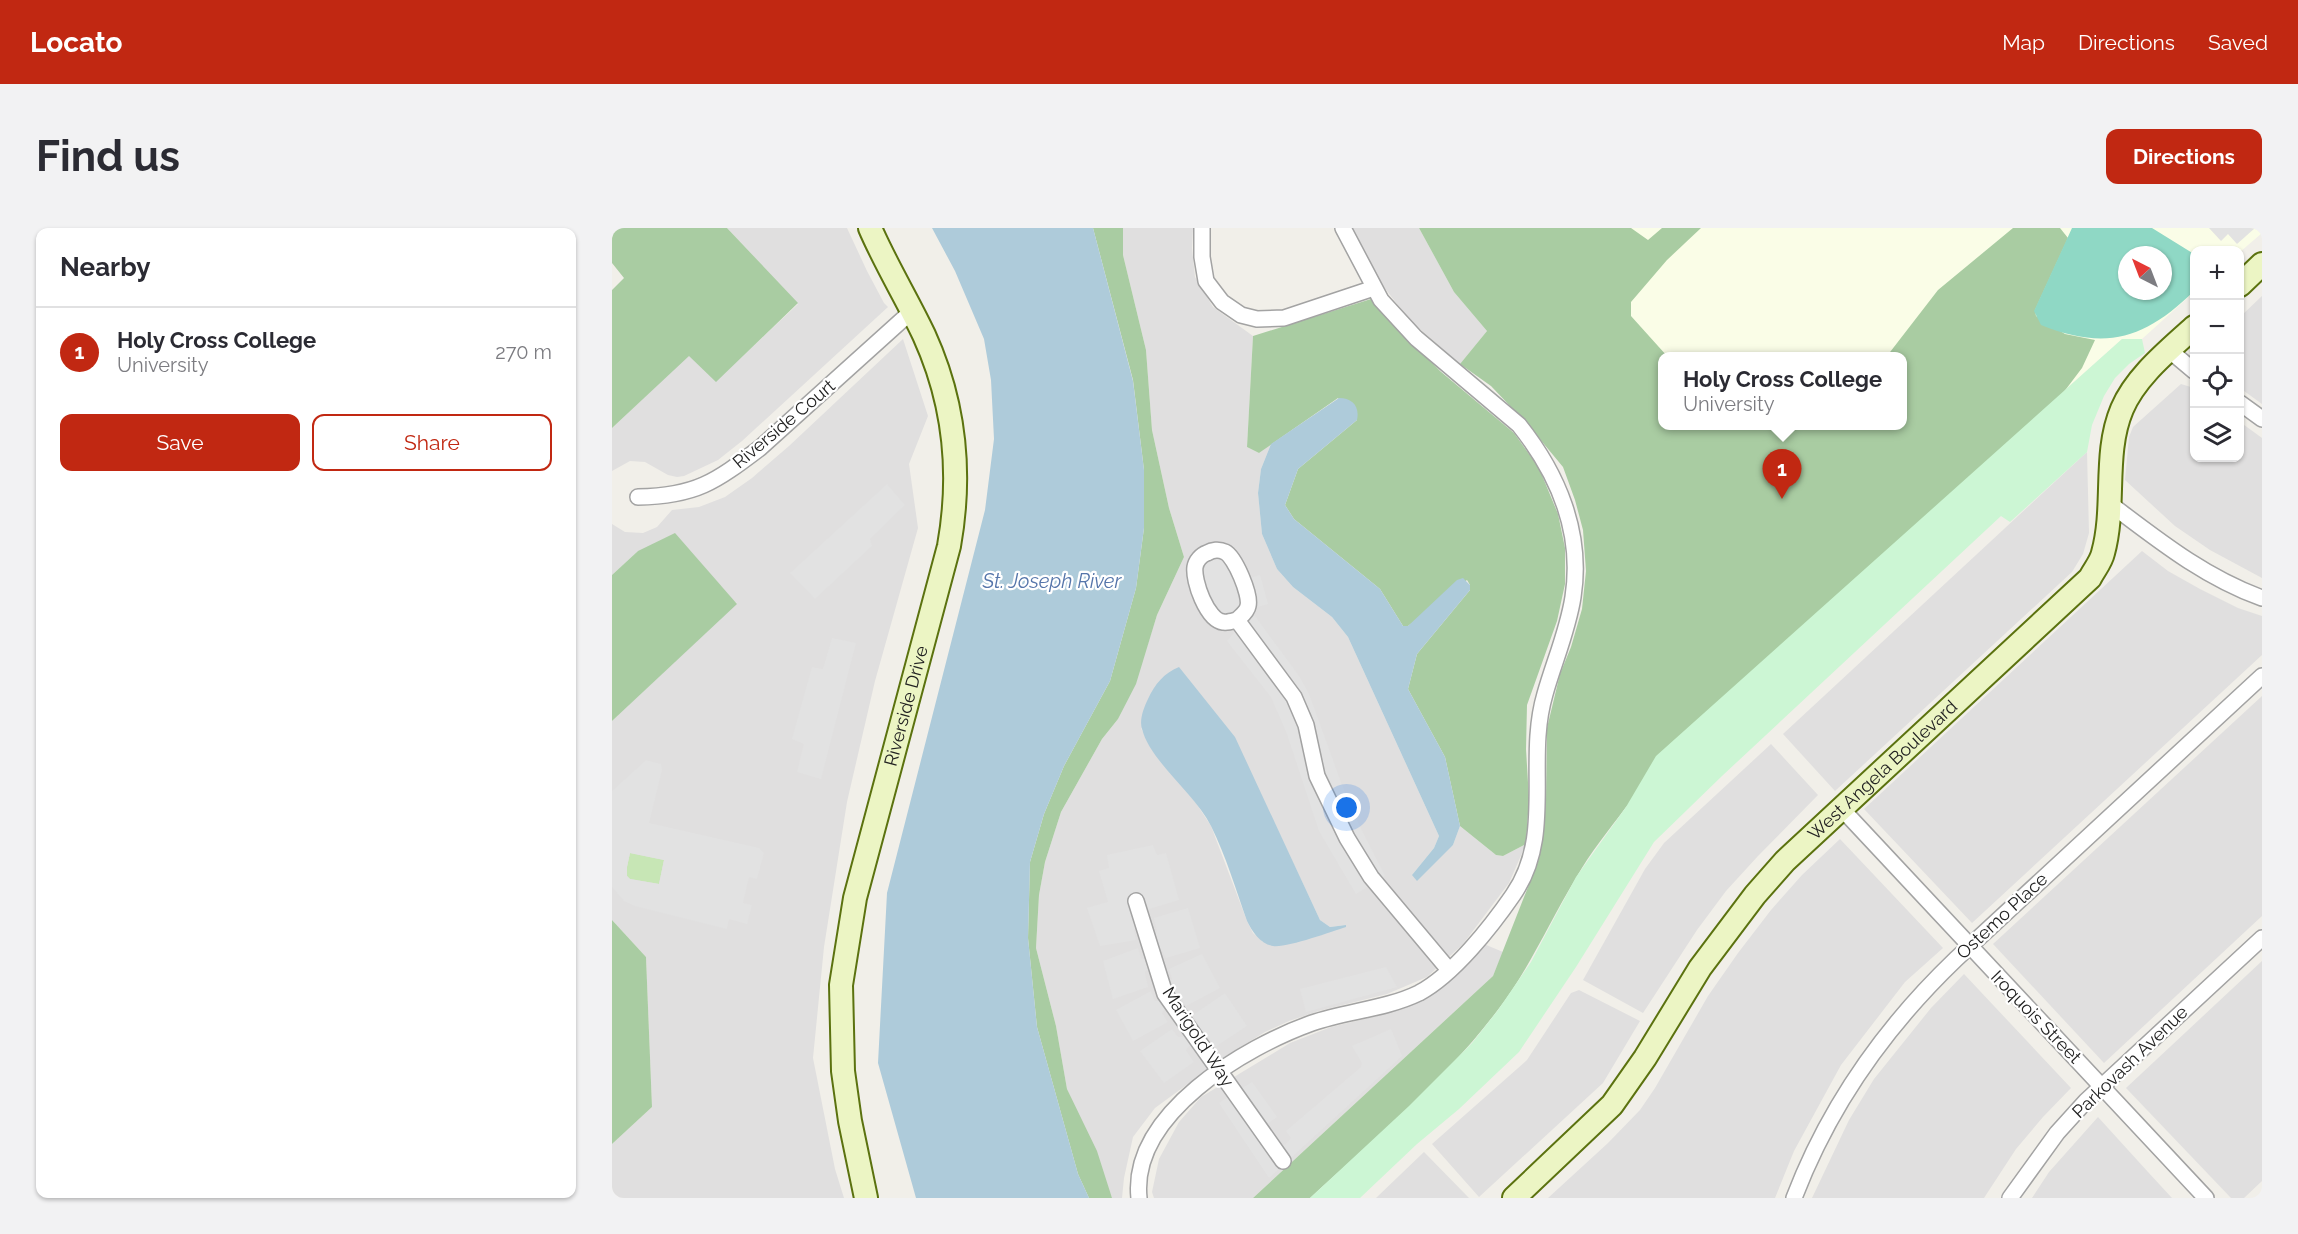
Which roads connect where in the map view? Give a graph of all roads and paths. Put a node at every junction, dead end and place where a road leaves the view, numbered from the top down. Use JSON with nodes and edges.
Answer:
{"nodes":[{"id":1,"x":870,"y":228,"type":"edge"},
{"id":2,"x":1202,"y":228,"type":"edge"},
{"id":3,"x":1343,"y":228,"type":"edge"},
{"id":4,"x":2262,"y":264,"type":"edge"},
{"id":5,"x":2244,"y":281,"type":"edge"},
{"id":6,"x":1374,"y":288,"type":"junction"},
{"id":7,"x":912,"y":311,"type":"junction"},
{"id":8,"x":2190,"y":331,"type":"edge"},
{"id":9,"x":2169,"y":350,"type":"junction"},
{"id":10,"x":2190,"y":368,"type":"edge"},
{"id":11,"x":2244,"y":406,"type":"edge"},
{"id":12,"x":2262,"y":419,"type":"edge"},
{"id":13,"x":638,"y":497,"type":"dead end"},
{"id":14,"x":2109,"y":503,"type":"junction"},
{"id":15,"x":2262,"y":598,"type":"edge"},
{"id":16,"x":1237,"y":620,"type":"junction"},
{"id":17,"x":2262,"y":676,"type":"edge"},
{"id":18,"x":1842,"y":809,"type":"junction"},
{"id":19,"x":1136,"y":901,"type":"dead end"},
{"id":20,"x":2262,"y":938,"type":"edge"},
{"id":21,"x":1970,"y":946,"type":"junction"},
{"id":22,"x":1449,"y":970,"type":"junction"},
{"id":23,"x":1220,"y":1072,"type":"junction"},
{"id":24,"x":2102,"y":1086,"type":"junction"},
{"id":25,"x":1283,"y":1161,"type":"dead end"},
{"id":26,"x":866,"y":1198,"type":"edge"},
{"id":27,"x":1139,"y":1198,"type":"edge"},
{"id":28,"x":1514,"y":1198,"type":"edge"},
{"id":29,"x":1794,"y":1198,"type":"edge"},
{"id":30,"x":2010,"y":1198,"type":"edge"},
{"id":31,"x":2206,"y":1198,"type":"edge"}],
"edges":[{"from":1,"to":7,"type":"street","name":"Riverside Drive"},
{"from":2,"to":6,"type":"street"},
{"from":3,"to":6,"type":"street"},
{"from":4,"to":5,"type":"street"},
{"from":6,"to":22,"type":"street"},
{"from":7,"to":13,"type":"street","name":"Riverside Court"},
{"from":7,"to":26,"type":"street","name":"Riverside Drive"},
{"from":8,"to":9,"type":"street","name":"West Angela Boulevard"},
{"from":9,"to":10,"type":"street"},
{"from":9,"to":14,"type":"street","name":"West Angela Boulevard"},
{"from":11,"to":12,"type":"street"},
{"from":14,"to":15,"type":"street"},
{"from":14,"to":18,"type":"street","name":"West Angela Boulevard"},
{"from":16,"to":16,"type":"street"},
{"from":16,"to":22,"type":"street"},
{"from":17,"to":21,"type":"street","name":"Ostemo Place"},
{"from":18,"to":21,"type":"street","name":"Iroquois Street"},
{"from":18,"to":28,"type":"street","name":"West Angela Boulevard"},
{"from":19,"to":23,"type":"street","name":"Marigold Way"},
{"from":20,"to":24,"type":"street","name":"Parkovash Avenue"},
{"from":21,"to":24,"type":"street","name":"Iroquois Street"},
{"from":21,"to":29,"type":"street","name":"Ostemo Place"},
{"from":22,"to":23,"type":"street"},
{"from":23,"to":25,"type":"street","name":"Marigold Way"},
{"from":23,"to":27,"type":"street"},
{"from":24,"to":30,"type":"street","name":"Parkovash Avenue"},
{"from":24,"to":31,"type":"street","name":"Iroquois Street"}]}
